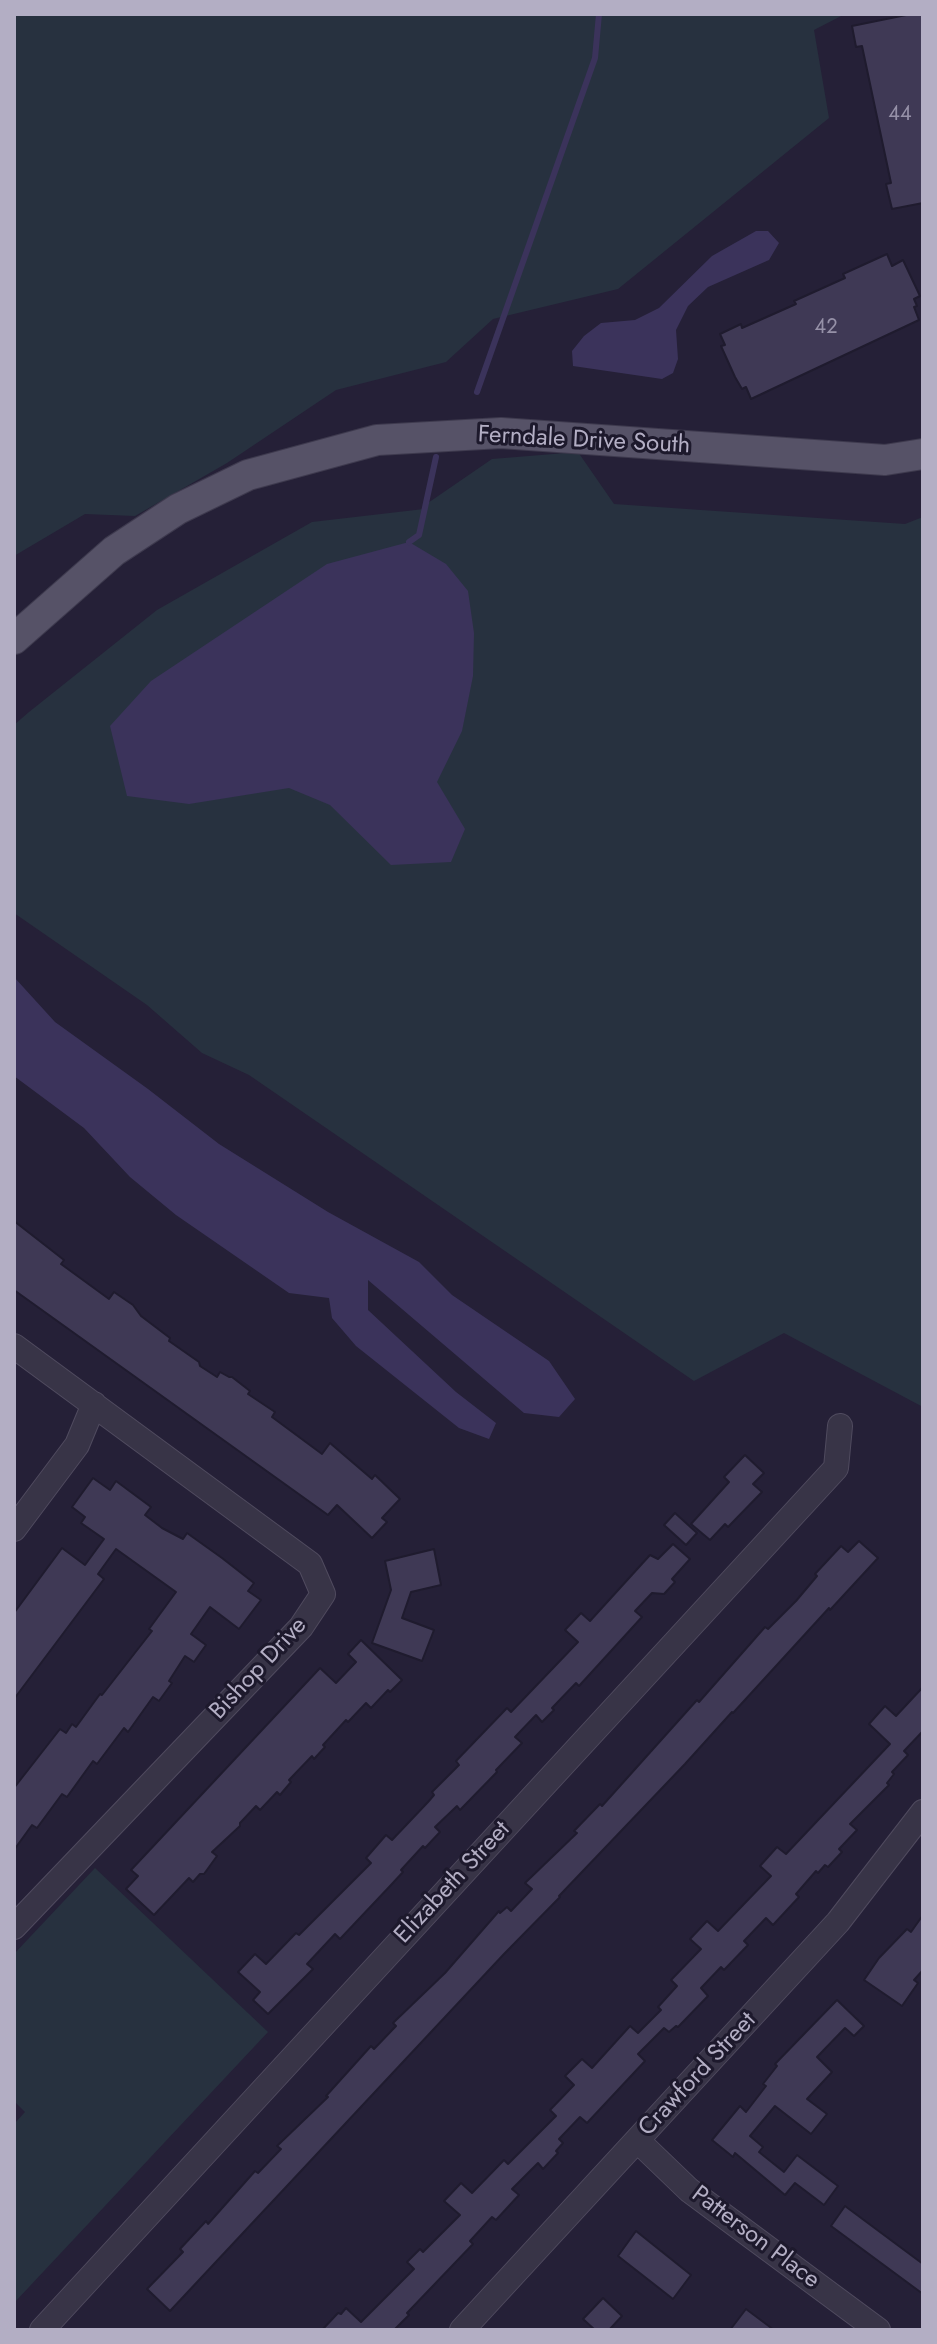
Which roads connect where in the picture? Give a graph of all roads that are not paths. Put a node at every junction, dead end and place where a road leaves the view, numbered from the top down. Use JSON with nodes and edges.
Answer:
{"nodes":[{"id":1,"x":923,"y":454,"type":"edge"},
{"id":2,"x":14,"y":639,"type":"edge"},
{"id":3,"x":14,"y":1346,"type":"edge"},
{"id":4,"x":94,"y":1404,"type":"junction"},
{"id":5,"x":840,"y":1426,"type":"dead end"},
{"id":6,"x":14,"y":1529,"type":"edge"},
{"id":7,"x":923,"y":1812,"type":"edge"},
{"id":8,"x":14,"y":1927,"type":"edge"},
{"id":9,"x":638,"y":2141,"type":"junction"},
{"id":10,"x":42,"y":2330,"type":"edge"},
{"id":11,"x":462,"y":2330,"type":"edge"},
{"id":12,"x":878,"y":2330,"type":"edge"}],
"edges":[{"from":1,"to":2,"type":"main road","name":"Ferndale Drive South"},
{"from":3,"to":4,"type":"street","name":"Bishop Drive"},
{"from":4,"to":6,"type":"street"},
{"from":4,"to":8,"type":"street","name":"Bishop Drive"},
{"from":5,"to":10,"type":"street","name":"Elizabeth Street"},
{"from":7,"to":9,"type":"street","name":"Crawford Street"},
{"from":9,"to":11,"type":"street","name":"Crawford Street"},
{"from":9,"to":12,"type":"street","name":"Patterson Place"}]}
